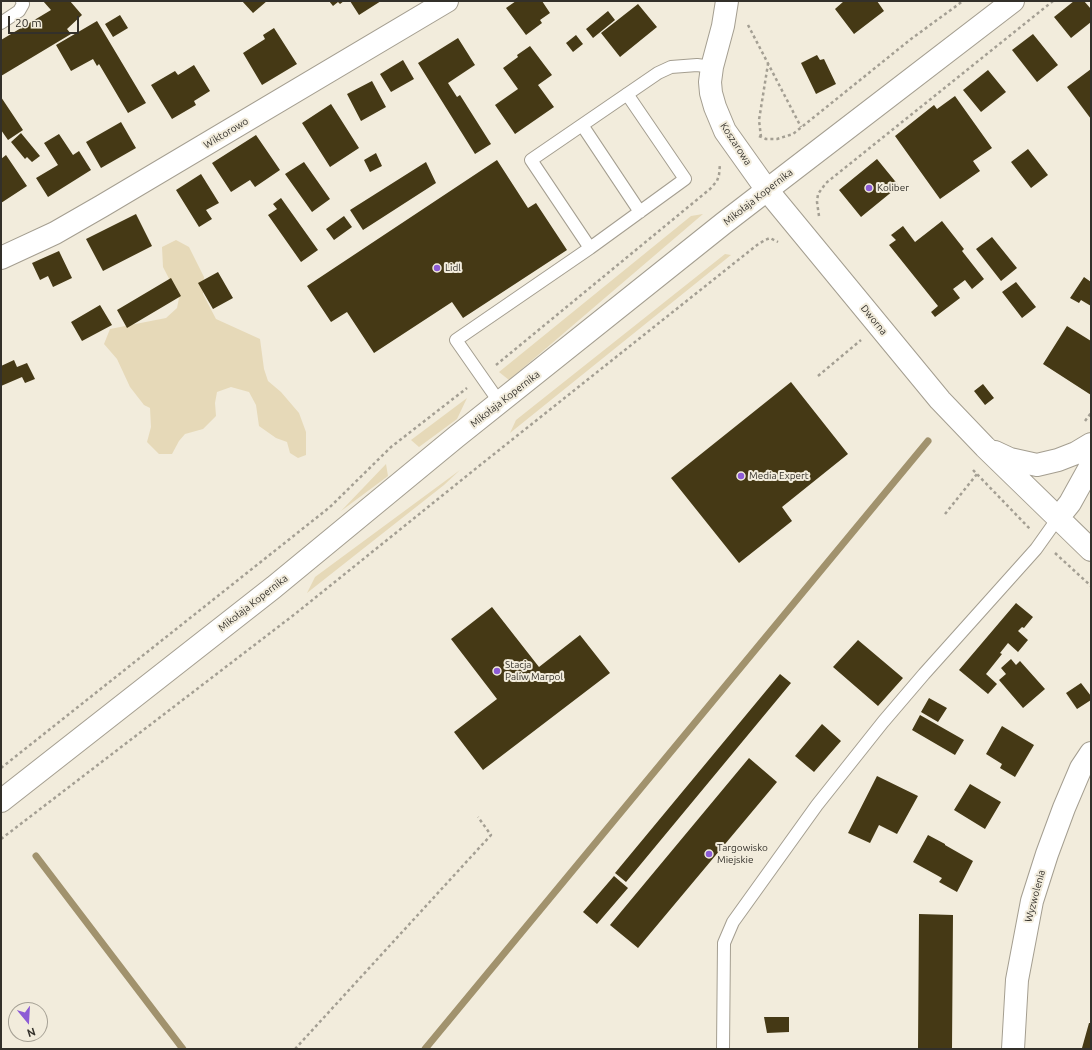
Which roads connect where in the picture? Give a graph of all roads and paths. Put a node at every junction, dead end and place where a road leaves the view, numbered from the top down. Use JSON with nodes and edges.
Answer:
{"nodes":[{"id":1,"x":22,"y":1,"type":"edge"},
{"id":2,"x":447,"y":1,"type":"edge"},
{"id":3,"x":727,"y":1,"type":"edge"},
{"id":4,"x":963,"y":1,"type":"edge"},
{"id":5,"x":1013,"y":1,"type":"edge"},
{"id":6,"x":1053,"y":1,"type":"edge"},
{"id":7,"x":745,"y":20,"type":"dead end"},
{"id":8,"x":1,"y":24,"type":"edge"},
{"id":9,"x":768,"y":64,"type":"junction"},
{"id":10,"x":712,"y":67,"type":"junction"},
{"id":11,"x":627,"y":94,"type":"junction"},
{"id":12,"x":582,"y":125,"type":"junction"},
{"id":13,"x":801,"y":127,"type":"junction"},
{"id":14,"x":754,"y":135,"type":"dead end"},
{"id":15,"x":761,"y":137,"type":"junction"},
{"id":16,"x":719,"y":161,"type":"dead end"},
{"id":17,"x":767,"y":190,"type":"junction"},
{"id":18,"x":640,"y":212,"type":"junction"},
{"id":19,"x":820,"y":220,"type":"dead end"},
{"id":20,"x":782,"y":245,"type":"dead end"},
{"id":21,"x":590,"y":248,"type":"junction"},
{"id":22,"x":1,"y":258,"type":"edge"},
{"id":23,"x":862,"y":339,"type":"dead end"},
{"id":24,"x":818,"y":376,"type":"dead end"},
{"id":25,"x":481,"y":377,"type":"junction"},
{"id":26,"x":500,"y":403,"type":"junction"},
{"id":27,"x":1091,"y":413,"type":"edge"},
{"id":28,"x":1087,"y":434,"type":"edge"},
{"id":29,"x":985,"y":447,"type":"junction"},
{"id":30,"x":1091,"y":465,"type":"edge"},
{"id":31,"x":977,"y":474,"type":"dead end"},
{"id":32,"x":945,"y":514,"type":"dead end"},
{"id":33,"x":1058,"y":518,"type":"junction"},
{"id":34,"x":1091,"y":550,"type":"edge"},
{"id":35,"x":1091,"y":753,"type":"edge"},
{"id":36,"x":1,"y":768,"type":"edge"},
{"id":37,"x":1,"y":801,"type":"edge"},
{"id":38,"x":478,"y":817,"type":"dead end"},
{"id":39,"x":1,"y":839,"type":"edge"},
{"id":40,"x":296,"y":1049,"type":"edge"},
{"id":41,"x":723,"y":1049,"type":"edge"},
{"id":42,"x":1013,"y":1049,"type":"edge"}],
"edges":[{"from":1,"to":8,"type":"lane"},
{"from":2,"to":22,"type":"street","name":"Wiktorowo"},
{"from":3,"to":10,"type":"street","name":"Koszarowa"},
{"from":4,"to":13,"type":"path"},
{"from":5,"to":17,"type":"street","name":"Mikołaja Kopernika"},
{"from":6,"to":19,"type":"path"},
{"from":7,"to":9,"type":"path"},
{"from":9,"to":13,"type":"path"},
{"from":9,"to":15,"type":"path"},
{"from":10,"to":11,"type":"lane"},
{"from":10,"to":17,"type":"street","name":"Koszarowa"},
{"from":11,"to":12,"type":"lane"},
{"from":11,"to":18,"type":"lane"},
{"from":12,"to":18,"type":"lane"},
{"from":12,"to":21,"type":"lane"},
{"from":13,"to":15,"type":"path"},
{"from":14,"to":15,"type":"path"},
{"from":16,"to":25,"type":"path"},
{"from":17,"to":26,"type":"street","name":"Mikołaja Kopernika"},
{"from":17,"to":29,"type":"street","name":"Dworna"},
{"from":18,"to":21,"type":"lane"},
{"from":20,"to":39,"type":"path"},
{"from":21,"to":25,"type":"lane"},
{"from":23,"to":24,"type":"path"},
{"from":25,"to":26,"type":"lane"},
{"from":25,"to":36,"type":"path"},
{"from":26,"to":37,"type":"street","name":"Mikołaja Kopernika"},
{"from":27,"to":28,"type":"path"},
{"from":28,"to":29,"type":"street","name":"Dworna"},
{"from":29,"to":33,"type":"street","name":"Dworna"},
{"from":30,"to":33,"type":"street"},
{"from":31,"to":32,"type":"path"},
{"from":33,"to":34,"type":"street","name":"Dworna"},
{"from":33,"to":41,"type":"lane"},
{"from":35,"to":42,"type":"street","name":"Wyzwolenia"},
{"from":38,"to":40,"type":"path"}]}
